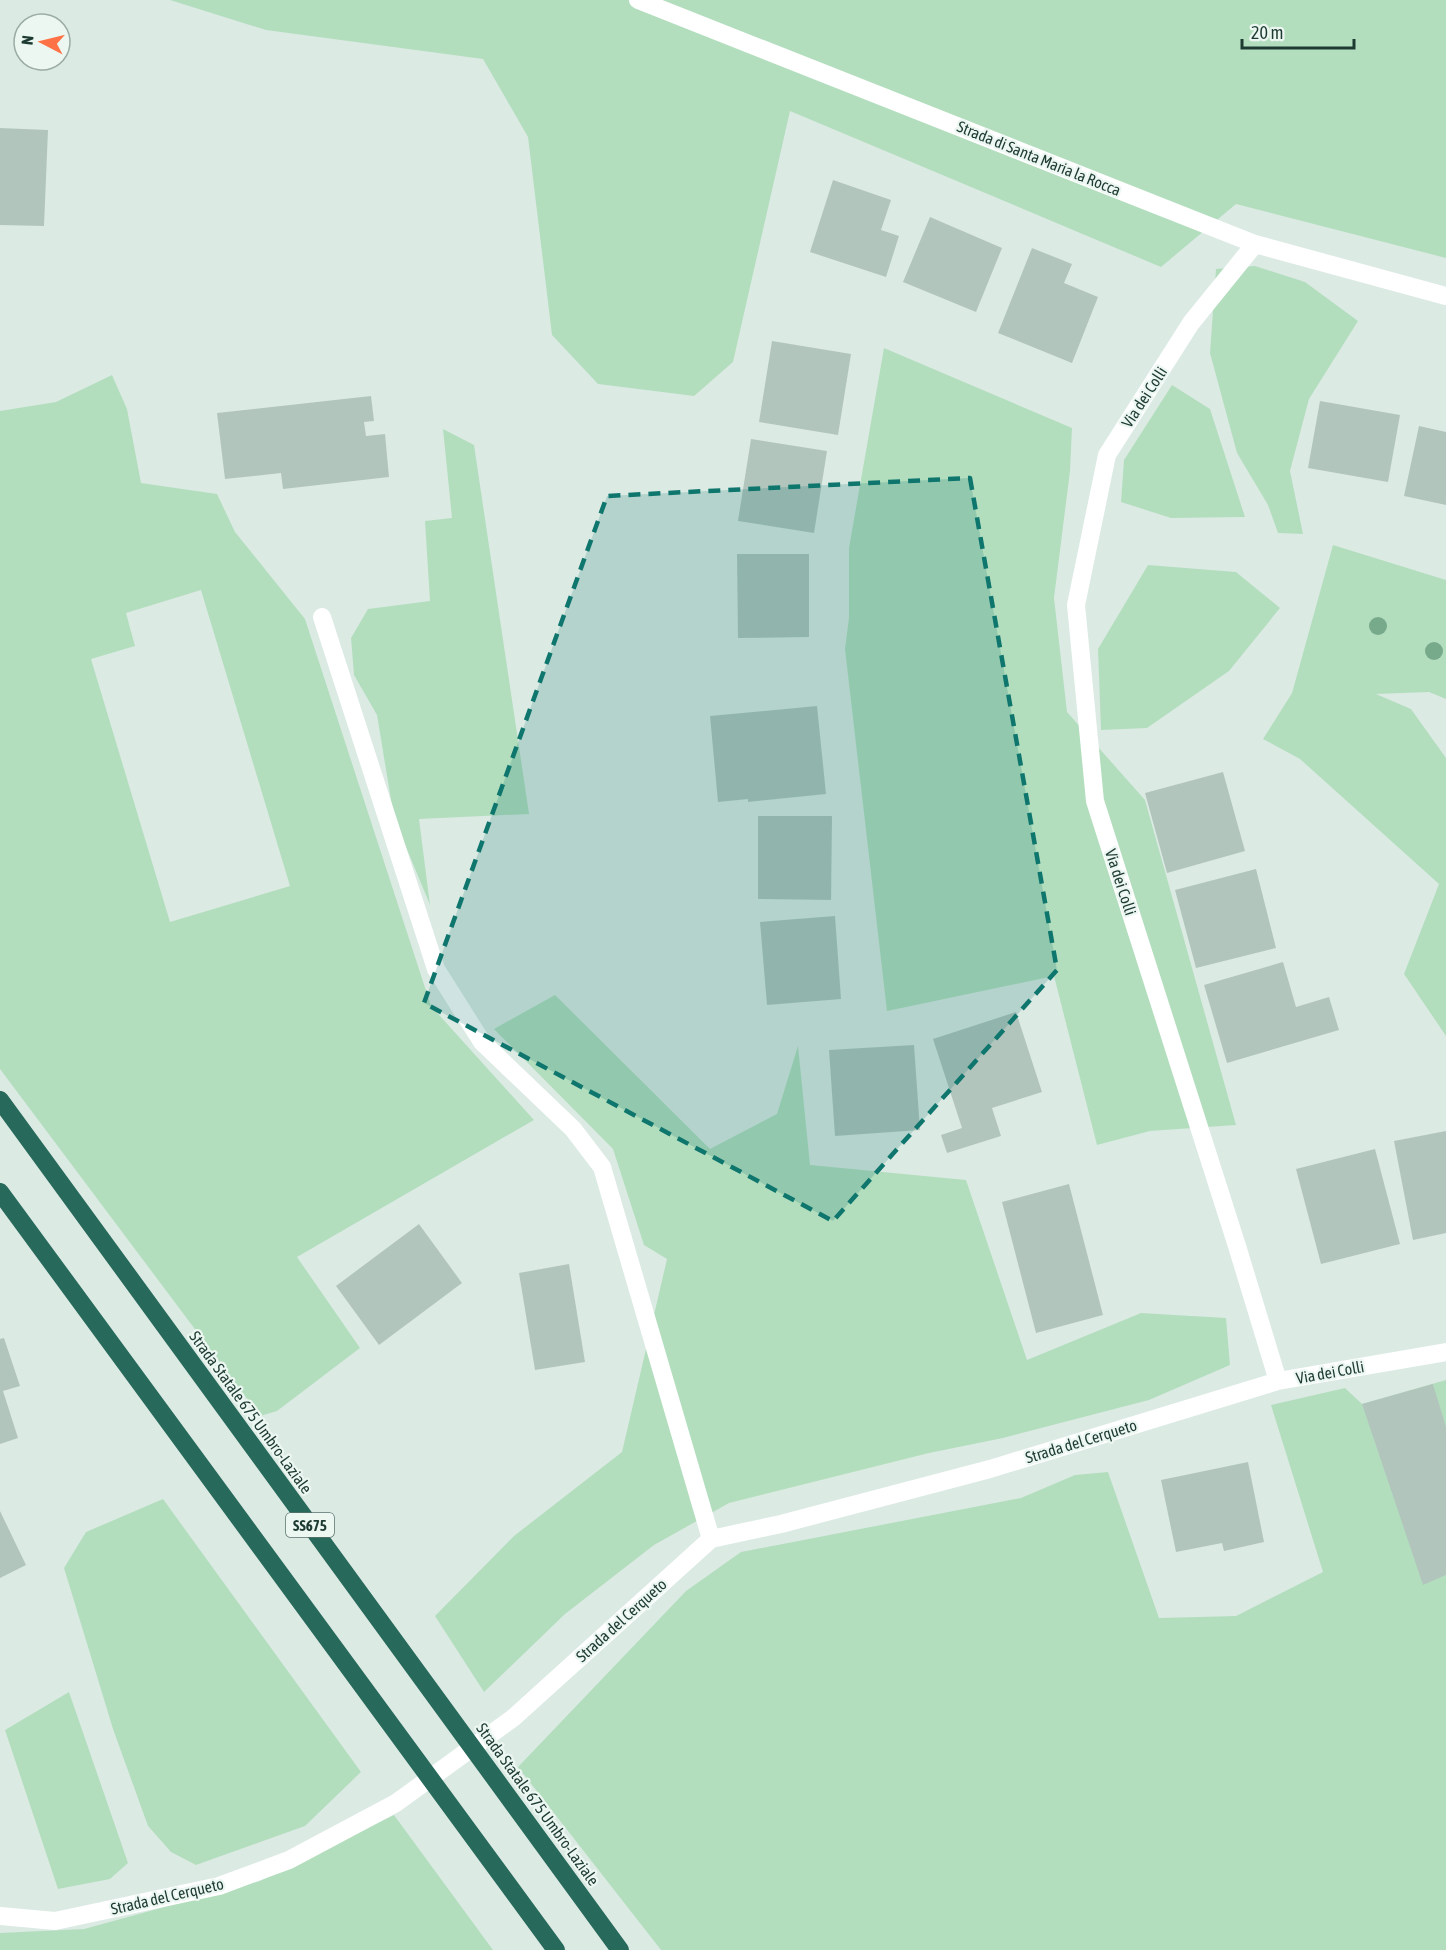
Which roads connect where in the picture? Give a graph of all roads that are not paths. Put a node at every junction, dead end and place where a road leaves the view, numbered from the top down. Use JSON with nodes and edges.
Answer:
{"nodes":[{"id":1,"x":638,"y":0,"type":"edge"},
{"id":2,"x":1255,"y":244,"type":"junction"},
{"id":3,"x":1446,"y":296,"type":"edge"},
{"id":4,"x":322,"y":617,"type":"dead end"},
{"id":5,"x":0,"y":1100,"type":"edge"},
{"id":6,"x":0,"y":1192,"type":"edge"},
{"id":7,"x":1446,"y":1352,"type":"edge"},
{"id":8,"x":1278,"y":1381,"type":"junction"},
{"id":9,"x":711,"y":1539,"type":"junction"},
{"id":10,"x":0,"y":1916,"type":"edge"},
{"id":11,"x":556,"y":1950,"type":"edge"},
{"id":12,"x":620,"y":1950,"type":"edge"}],
"edges":[{"from":1,"to":2,"type":"street","name":"Strada di Santa Maria la Rocca"},
{"from":2,"to":3,"type":"street","name":"Strada di Santa Maria la Rocca"},
{"from":2,"to":8,"type":"street","name":"Via dei Colli"},
{"from":4,"to":9,"type":"street"},
{"from":5,"to":12,"type":"highway","name":"Strada Statale 675 Umbro-Laziale","number":"SS675"},
{"from":6,"to":11,"type":"highway"},
{"from":7,"to":8,"type":"street","name":"Via dei Colli"},
{"from":8,"to":9,"type":"street","name":"Strada del Cerqueto"},
{"from":9,"to":10,"type":"street","name":"Strada del Cerqueto"}]}
